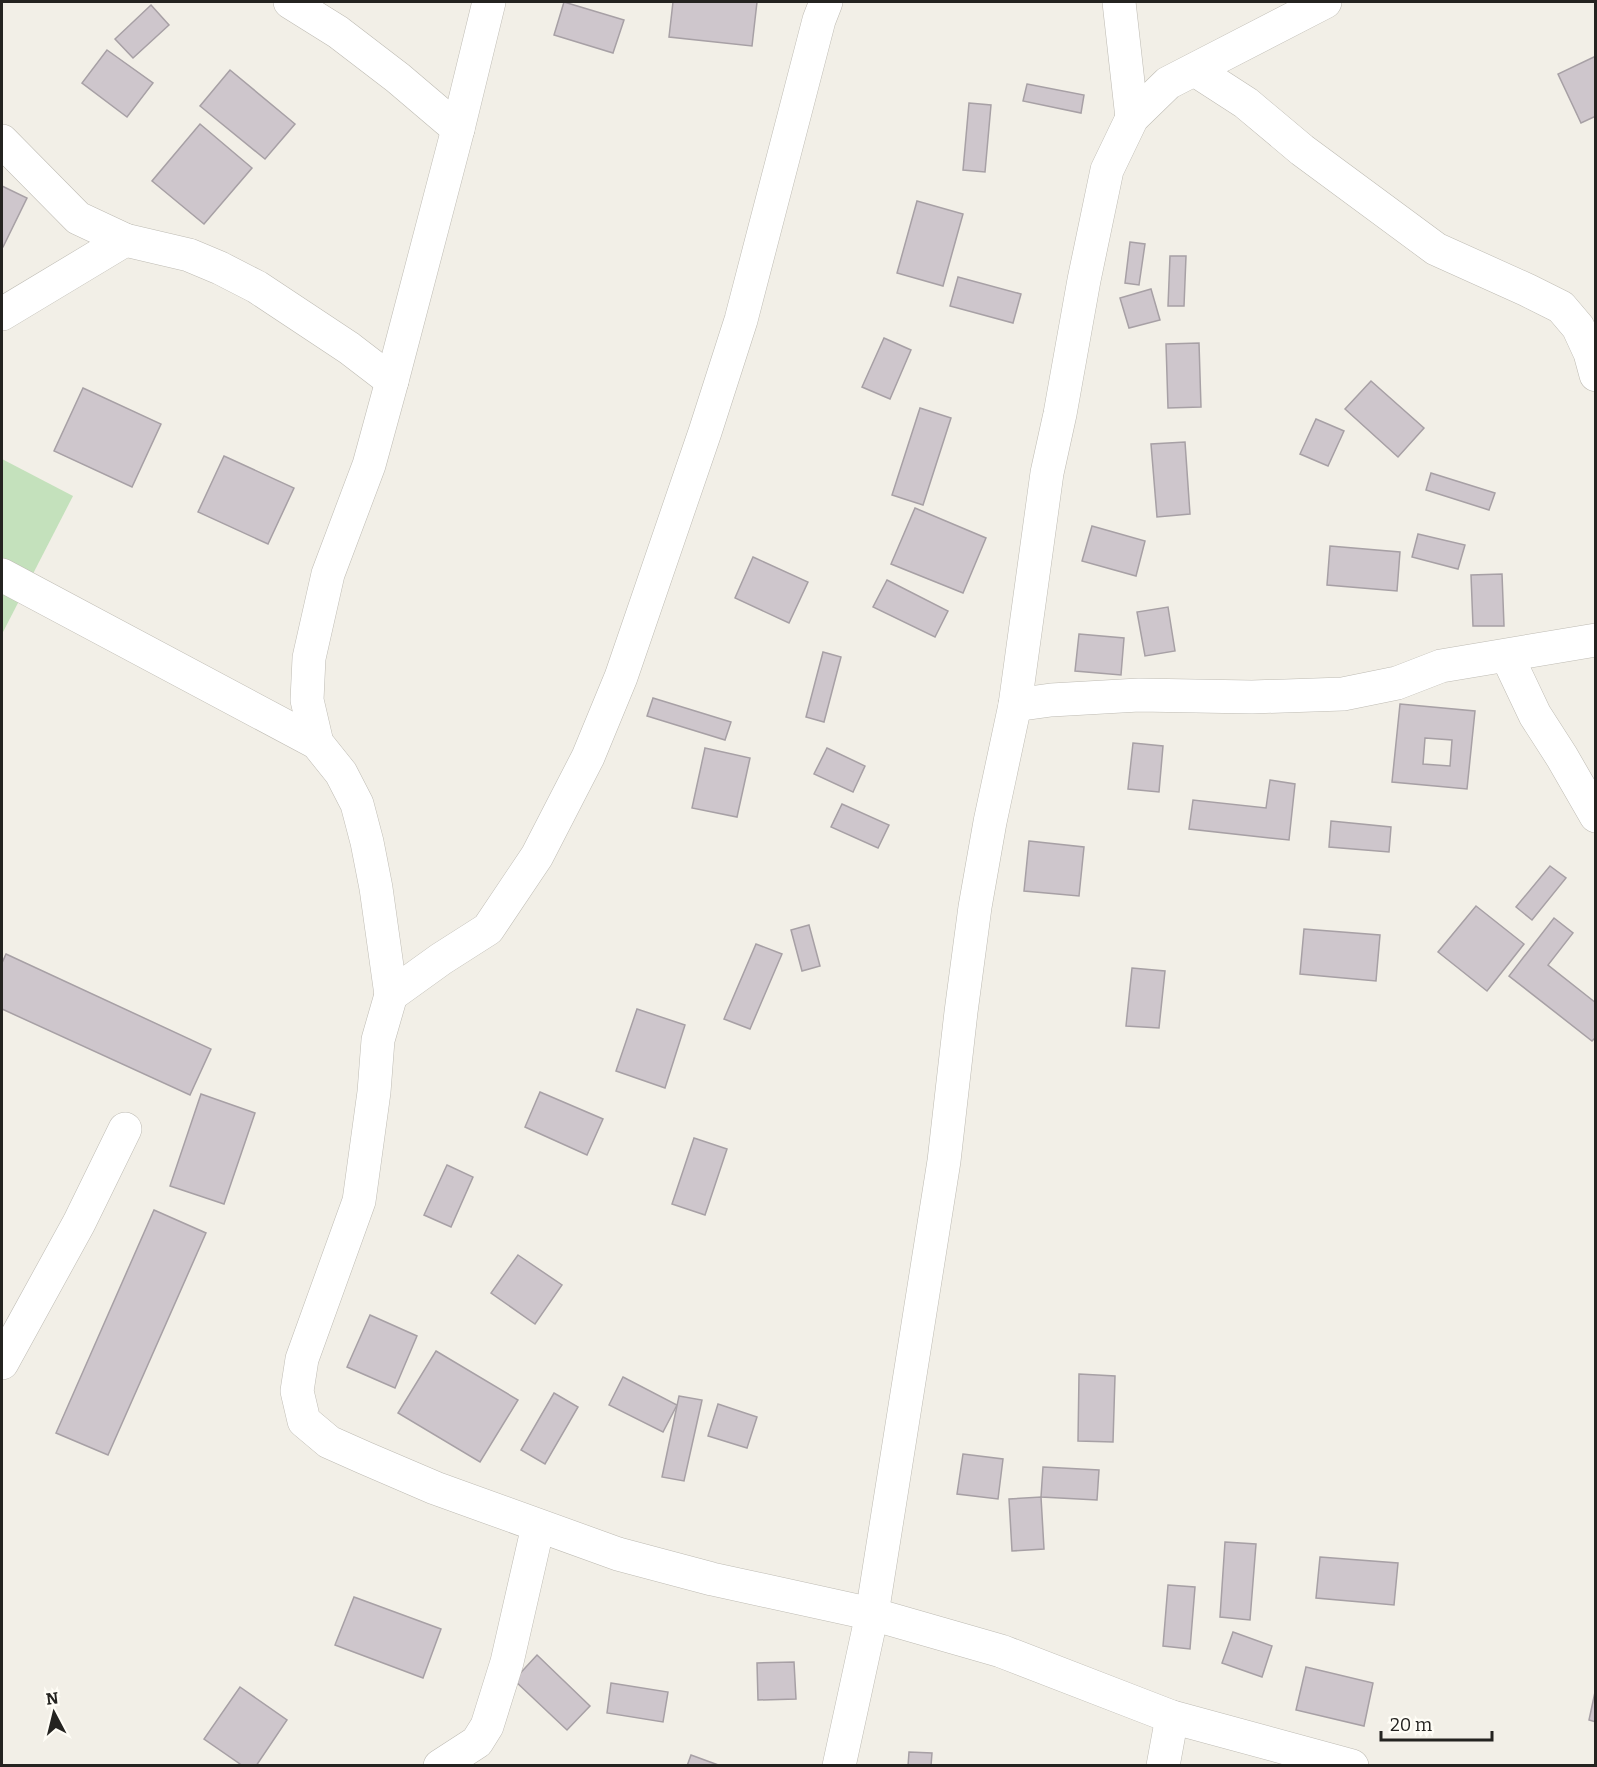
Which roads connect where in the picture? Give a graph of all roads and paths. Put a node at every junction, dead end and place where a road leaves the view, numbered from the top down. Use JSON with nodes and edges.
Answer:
{"nodes":[{"id":1,"x":290,"y":2,"type":"edge"},
{"id":2,"x":489,"y":2,"type":"edge"},
{"id":3,"x":826,"y":2,"type":"edge"},
{"id":4,"x":1119,"y":2,"type":"edge"},
{"id":5,"x":1325,"y":2,"type":"edge"},
{"id":6,"x":1195,"y":70,"type":"junction"},
{"id":7,"x":1132,"y":118,"type":"junction"},
{"id":8,"x":458,"y":129,"type":"junction"},
{"id":9,"x":2,"y":141,"type":"edge"},
{"id":10,"x":125,"y":240,"type":"junction"},
{"id":11,"x":2,"y":314,"type":"edge"},
{"id":12,"x":1596,"y":375,"type":"edge"},
{"id":13,"x":392,"y":381,"type":"junction"},
{"id":14,"x":2,"y":575,"type":"edge"},
{"id":15,"x":1596,"y":640,"type":"edge"},
{"id":16,"x":1507,"y":656,"type":"junction"},
{"id":17,"x":1015,"y":705,"type":"junction"},
{"id":18,"x":317,"y":743,"type":"junction"},
{"id":19,"x":1596,"y":816,"type":"edge"},
{"id":20,"x":390,"y":995,"type":"junction"},
{"id":21,"x":125,"y":1129,"type":"dead end"},
{"id":22,"x":2,"y":1363,"type":"edge"},
{"id":23,"x":538,"y":1526,"type":"junction"},
{"id":24,"x":872,"y":1614,"type":"junction"},
{"id":25,"x":1172,"y":1717,"type":"junction"},
{"id":26,"x":440,"y":1766,"type":"edge"},
{"id":27,"x":839,"y":1766,"type":"edge"},
{"id":28,"x":1163,"y":1766,"type":"edge"},
{"id":29,"x":1352,"y":1766,"type":"edge"}],
"edges":[{"from":1,"to":8,"type":"street"},
{"from":2,"to":8,"type":"street"},
{"from":3,"to":20,"type":"street"},
{"from":4,"to":7,"type":"street"},
{"from":5,"to":6,"type":"street"},
{"from":6,"to":7,"type":"street"},
{"from":6,"to":12,"type":"street"},
{"from":7,"to":17,"type":"street"},
{"from":8,"to":13,"type":"street"},
{"from":9,"to":10,"type":"street"},
{"from":10,"to":11,"type":"street"},
{"from":10,"to":13,"type":"street"},
{"from":13,"to":18,"type":"street"},
{"from":14,"to":18,"type":"street"},
{"from":15,"to":16,"type":"street"},
{"from":16,"to":17,"type":"street"},
{"from":16,"to":19,"type":"street"},
{"from":17,"to":24,"type":"street"},
{"from":18,"to":20,"type":"street"},
{"from":20,"to":23,"type":"street"},
{"from":21,"to":22,"type":"street"},
{"from":23,"to":24,"type":"street"},
{"from":23,"to":26,"type":"street"},
{"from":24,"to":25,"type":"street"},
{"from":24,"to":27,"type":"street"},
{"from":25,"to":28,"type":"street"},
{"from":25,"to":29,"type":"street"}]}
